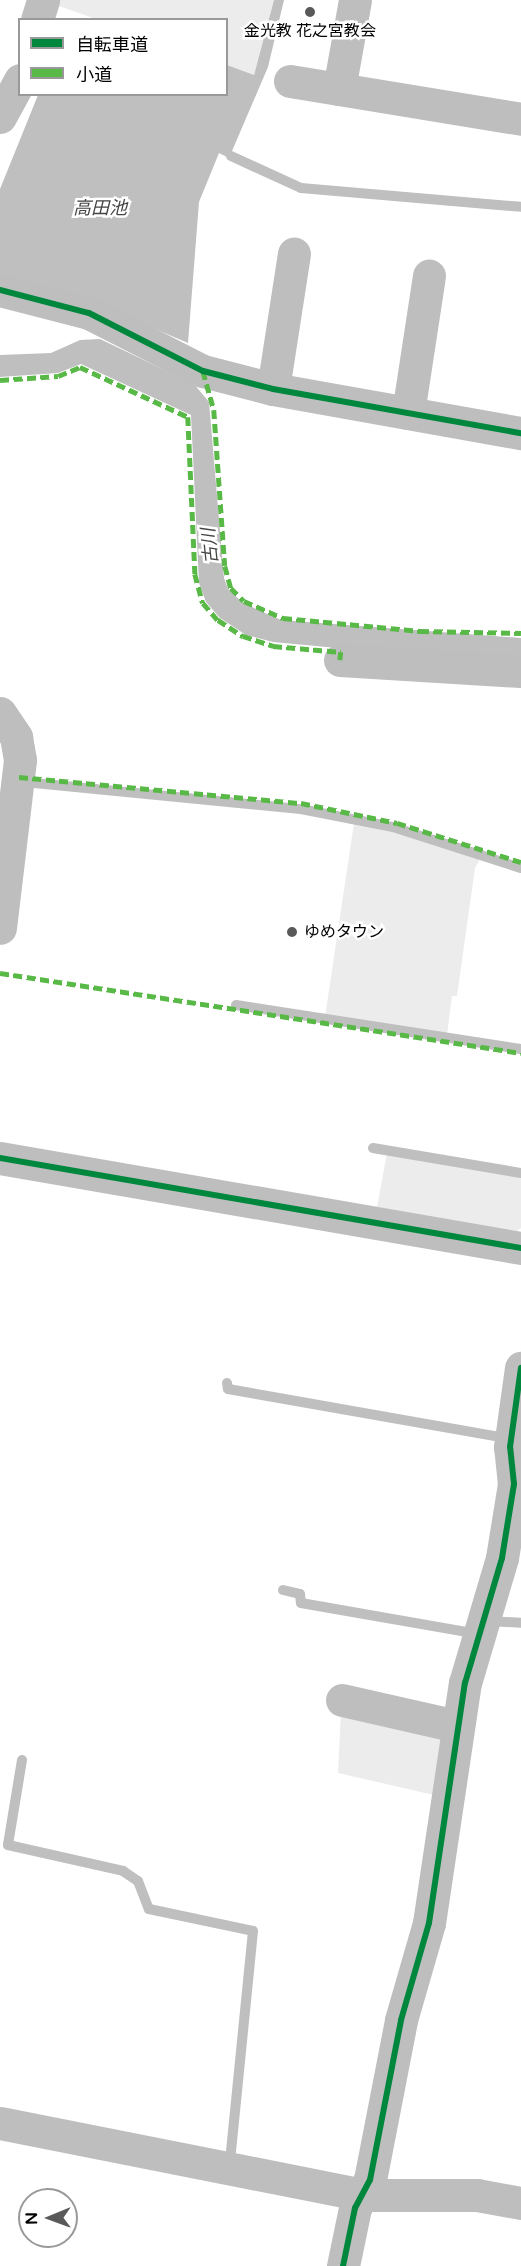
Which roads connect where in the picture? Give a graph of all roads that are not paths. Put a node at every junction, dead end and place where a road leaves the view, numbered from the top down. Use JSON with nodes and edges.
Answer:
{"nodes":[{"id":1,"x":43,"y":0,"type":"edge"},
{"id":2,"x":355,"y":0,"type":"edge"},
{"id":3,"x":38,"y":18,"type":"edge"},
{"id":4,"x":290,"y":81,"type":"dead end"},
{"id":5,"x":18,"y":84,"type":"edge"},
{"id":6,"x":339,"y":89,"type":"junction"},
{"id":7,"x":0,"y":117,"type":"edge"},
{"id":8,"x":521,"y":119,"type":"edge"},
{"id":9,"x":294,"y":254,"type":"dead end"},
{"id":10,"x":429,"y":276,"type":"dead end"},
{"id":11,"x":0,"y":290,"type":"edge"},
{"id":12,"x":273,"y":389,"type":"junction"},
{"id":13,"x":408,"y":413,"type":"junction"},
{"id":14,"x":521,"y":433,"type":"edge"},
{"id":15,"x":340,"y":660,"type":"dead end"},
{"id":16,"x":521,"y":671,"type":"edge"},
{"id":17,"x":1,"y":716,"type":"edge"},
{"id":18,"x":6,"y":846,"type":"edge"},
{"id":19,"x":0,"y":928,"type":"edge"},
{"id":20,"x":0,"y":1158,"type":"edge"},
{"id":21,"x":521,"y":1248,"type":"edge"},
{"id":22,"x":521,"y":1368,"type":"edge"},
{"id":23,"x":342,"y":1700,"type":"dead end"},
{"id":24,"x":456,"y":1726,"type":"junction"},
{"id":25,"x":0,"y":2123,"type":"edge"},
{"id":26,"x":363,"y":2195,"type":"junction"},
{"id":27,"x":521,"y":2203,"type":"edge"},
{"id":28,"x":344,"y":2266,"type":"edge"}],
"edges":[{"from":1,"to":3,"type":"street"},
{"from":2,"to":6,"type":"street"},
{"from":4,"to":6,"type":"street"},
{"from":5,"to":7,"type":"street"},
{"from":6,"to":8,"type":"street"},
{"from":9,"to":12,"type":"street"},
{"from":10,"to":13,"type":"street"},
{"from":11,"to":12,"type":"street"},
{"from":12,"to":13,"type":"street"},
{"from":13,"to":14,"type":"street"},
{"from":15,"to":16,"type":"street"},
{"from":17,"to":18,"type":"street"},
{"from":18,"to":19,"type":"street"},
{"from":20,"to":21,"type":"street"},
{"from":22,"to":24,"type":"street"},
{"from":23,"to":24,"type":"street"},
{"from":24,"to":26,"type":"street"},
{"from":25,"to":26,"type":"street"},
{"from":26,"to":27,"type":"street"},
{"from":26,"to":28,"type":"street"}]}
